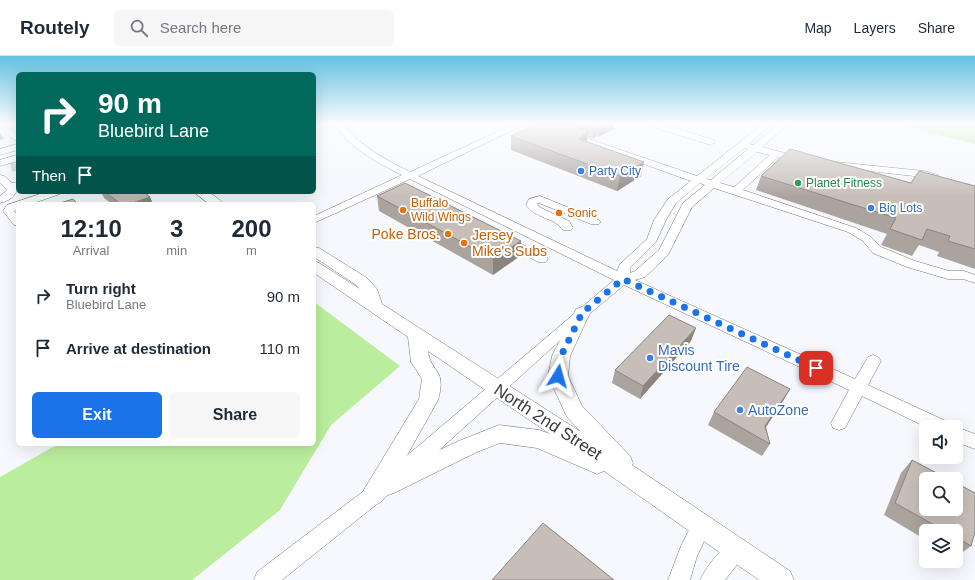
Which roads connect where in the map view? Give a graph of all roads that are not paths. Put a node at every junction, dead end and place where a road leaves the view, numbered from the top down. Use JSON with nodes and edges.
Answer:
{"nodes":[{"id":1,"x":13,"y":148,"type":"edge"},
{"id":2,"x":361,"y":148,"type":"edge"},
{"id":3,"x":468,"y":148,"type":"edge"},
{"id":4,"x":607,"y":148,"type":"edge"},
{"id":5,"x":738,"y":148,"type":"edge"},
{"id":6,"x":754,"y":148,"type":"edge"},
{"id":7,"x":756,"y":148,"type":"edge"},
{"id":8,"x":0,"y":152,"type":"edge"},
{"id":9,"x":776,"y":154,"type":"junction"},
{"id":10,"x":16,"y":159,"type":"tunnel mouth"},
{"id":11,"x":813,"y":162,"type":"edge"},
{"id":12,"x":0,"y":163,"type":"edge"},
{"id":13,"x":828,"y":164,"type":"edge"},
{"id":14,"x":11,"y":168,"type":"tunnel mouth"},
{"id":15,"x":0,"y":171,"type":"edge"},
{"id":16,"x":409,"y":176,"type":"junction"},
{"id":17,"x":0,"y":178,"type":"edge"},
{"id":18,"x":699,"y":180,"type":"junction"},
{"id":19,"x":946,"y":180,"type":"edge"},
{"id":20,"x":712,"y":184,"type":"junction"},
{"id":21,"x":389,"y":185,"type":"junction"},
{"id":22,"x":14,"y":186,"type":"edge"},
{"id":23,"x":403,"y":191,"type":"edge"},
{"id":24,"x":736,"y":191,"type":"junction"},
{"id":25,"x":50,"y":194,"type":"edge"},
{"id":26,"x":203,"y":194,"type":"edge"},
{"id":27,"x":0,"y":201,"type":"edge"},
{"id":28,"x":27,"y":202,"type":"edge"},
{"id":29,"x":215,"y":202,"type":"edge"},
{"id":30,"x":16,"y":206,"type":"edge"},
{"id":31,"x":8,"y":211,"type":"junction"},
{"id":32,"x":316,"y":219,"type":"edge"},
{"id":33,"x":16,"y":221,"type":"edge"},
{"id":34,"x":595,"y":222,"type":"dead end"},
{"id":35,"x":567,"y":228,"type":"dead end"},
{"id":36,"x":494,"y":235,"type":"edge"},
{"id":37,"x":316,"y":252,"type":"edge"},
{"id":38,"x":542,"y":259,"type":"dead end"},
{"id":39,"x":316,"y":267,"type":"edge"},
{"id":40,"x":623,"y":279,"type":"junction"},
{"id":41,"x":975,"y":279,"type":"edge"},
{"id":42,"x":375,"y":306,"type":"junction"},
{"id":43,"x":582,"y":313,"type":"junction"},
{"id":44,"x":417,"y":335,"type":"junction"},
{"id":45,"x":873,"y":362,"type":"dead end"},
{"id":46,"x":495,"y":388,"type":"junction"},
{"id":47,"x":858,"y":388,"type":"junction"},
{"id":48,"x":927,"y":420,"type":"edge"},
{"id":49,"x":839,"y":423,"type":"dead end"},
{"id":50,"x":963,"y":437,"type":"edge"},
{"id":51,"x":975,"y":442,"type":"edge"},
{"id":52,"x":640,"y":483,"type":"junction"},
{"id":53,"x":380,"y":490,"type":"junction"},
{"id":54,"x":702,"y":525,"type":"junction"},
{"id":55,"x":736,"y":550,"type":"junction"},
{"id":56,"x":265,"y":580,"type":"edge"},
{"id":57,"x":679,"y":580,"type":"edge"},
{"id":58,"x":711,"y":580,"type":"edge"},
{"id":59,"x":781,"y":580,"type":"edge"}],
"edges":[{"from":1,"to":8,"type":"street"},
{"from":2,"to":16,"type":"street"},
{"from":3,"to":16,"type":"street"},
{"from":4,"to":18,"type":"street"},
{"from":5,"to":18,"type":"street"},
{"from":6,"to":20,"type":"street"},
{"from":7,"to":9,"type":"street"},
{"from":9,"to":11,"type":"street"},
{"from":9,"to":24,"type":"street"},
{"from":10,"to":12,"type":"street"},
{"from":13,"to":19,"type":"street"},
{"from":14,"to":15,"type":"street"},
{"from":16,"to":21,"type":"street"},
{"from":16,"to":40,"type":"street"},
{"from":17,"to":22,"type":"street"},
{"from":18,"to":20,"type":"street"},
{"from":18,"to":40,"type":"street"},
{"from":20,"to":24,"type":"street"},
{"from":20,"to":40,"type":"street"},
{"from":21,"to":23,"type":"street"},
{"from":21,"to":32,"type":"street"},
{"from":22,"to":27,"type":"street"},
{"from":24,"to":41,"type":"street"},
{"from":25,"to":28,"type":"street"},
{"from":26,"to":29,"type":"main road"},
{"from":27,"to":31,"type":"street"},
{"from":30,"to":31,"type":"street"},
{"from":31,"to":33,"type":"street"},
{"from":34,"to":35,"type":"street"},
{"from":36,"to":38,"type":"street"},
{"from":37,"to":42,"type":"main road"},
{"from":39,"to":42,"type":"main road","name":"North 2nd Street"},
{"from":40,"to":43,"type":"street"},
{"from":40,"to":47,"type":"street"},
{"from":42,"to":44,"type":"main road","name":"North 2nd Street"},
{"from":43,"to":46,"type":"street"},
{"from":43,"to":52,"type":"main road"},
{"from":44,"to":46,"type":"main road","name":"North 2nd Street"},
{"from":44,"to":53,"type":"main road"},
{"from":45,"to":47,"type":"street"},
{"from":46,"to":52,"type":"main road","name":"North 2nd Street"},
{"from":46,"to":53,"type":"street"},
{"from":47,"to":48,"type":"street"},
{"from":47,"to":49,"type":"street"},
{"from":50,"to":51,"type":"street"},
{"from":52,"to":53,"type":"main road"},
{"from":52,"to":54,"type":"main road","name":"North 2nd Street"},
{"from":53,"to":56,"type":"street"},
{"from":54,"to":55,"type":"main road","name":"North 2nd Street"},
{"from":54,"to":57,"type":"street"},
{"from":55,"to":58,"type":"street"},
{"from":55,"to":59,"type":"main road","name":"North 2nd Street"}]}
